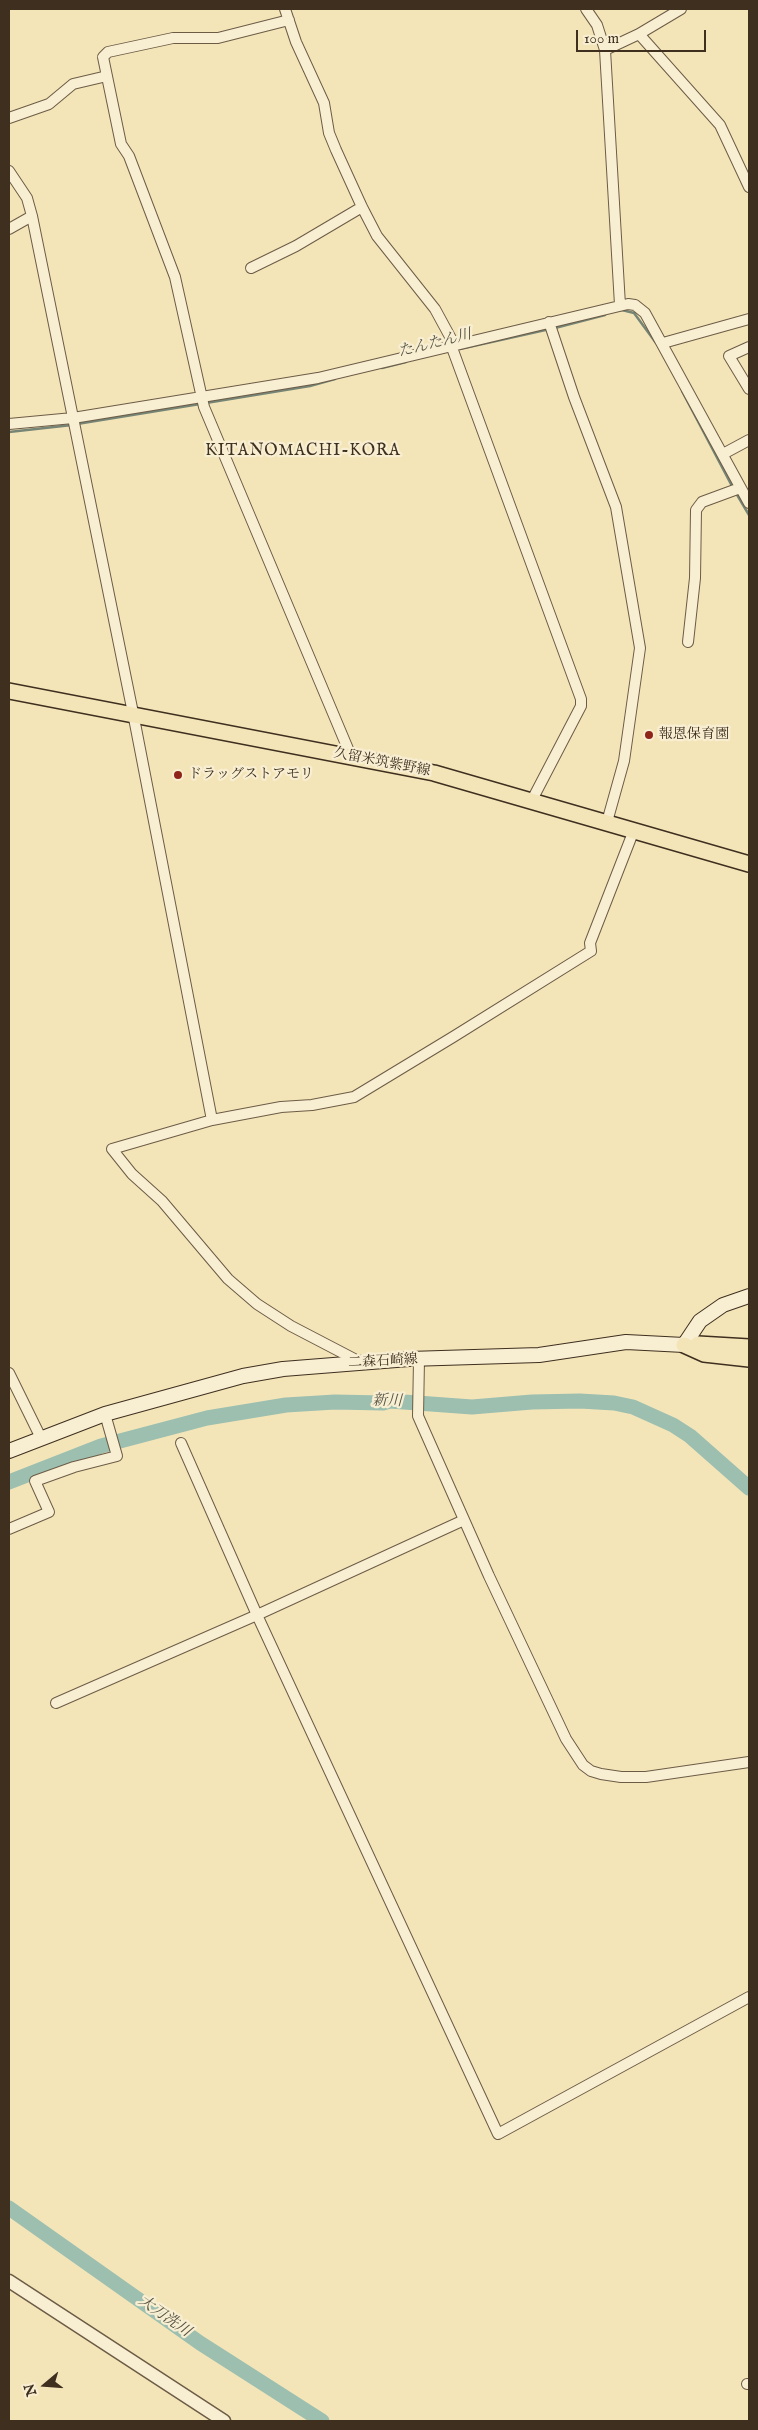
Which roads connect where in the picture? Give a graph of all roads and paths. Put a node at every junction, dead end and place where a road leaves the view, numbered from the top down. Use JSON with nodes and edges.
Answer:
{"nodes":[{"id":1,"x":285,"y":9,"type":"edge"},
{"id":2,"x":586,"y":9,"type":"edge"},
{"id":3,"x":681,"y":9,"type":"edge"},
{"id":4,"x":289,"y":20,"type":"junction"},
{"id":5,"x":639,"y":34,"type":"junction"},
{"id":6,"x":606,"y":50,"type":"junction"},
{"id":7,"x":107,"y":76,"type":"junction"},
{"id":8,"x":9,"y":118,"type":"edge"},
{"id":9,"x":745,"y":167,"type":"edge"},
{"id":10,"x":9,"y":171,"type":"edge"},
{"id":11,"x":749,"y":187,"type":"edge"},
{"id":12,"x":362,"y":207,"type":"junction"},
{"id":13,"x":32,"y":216,"type":"junction"},
{"id":14,"x":9,"y":229,"type":"edge"},
{"id":15,"x":251,"y":268,"type":"dead end"},
{"id":16,"x":620,"y":305,"type":"junction"},
{"id":17,"x":749,"y":319,"type":"edge"},
{"id":18,"x":549,"y":322,"type":"junction"},
{"id":19,"x":663,"y":343,"type":"junction"},
{"id":20,"x":453,"y":344,"type":"junction"},
{"id":21,"x":749,"y":347,"type":"edge"},
{"id":22,"x":749,"y":389,"type":"edge"},
{"id":23,"x":202,"y":402,"type":"junction"},
{"id":24,"x":74,"y":423,"type":"junction"},
{"id":25,"x":9,"y":424,"type":"edge"},
{"id":26,"x":749,"y":440,"type":"edge"},
{"id":27,"x":723,"y":454,"type":"junction"},
{"id":28,"x":740,"y":488,"type":"junction"},
{"id":29,"x":749,"y":503,"type":"edge"},
{"id":30,"x":688,"y":642,"type":"dead end"},
{"id":31,"x":9,"y":691,"type":"edge"},
{"id":32,"x":133,"y":714,"type":"junction"},
{"id":33,"x":351,"y":756,"type":"junction"},
{"id":34,"x":532,"y":800,"type":"junction"},
{"id":35,"x":608,"y":822,"type":"junction"},
{"id":36,"x":634,"y":830,"type":"junction"},
{"id":37,"x":749,"y":864,"type":"edge"},
{"id":38,"x":212,"y":1120,"type":"junction"},
{"id":39,"x":749,"y":1296,"type":"edge"},
{"id":40,"x":684,"y":1345,"type":"junction"},
{"id":41,"x":749,"y":1347,"type":"edge"},
{"id":42,"x":749,"y":1358,"type":"edge"},
{"id":43,"x":419,"y":1360,"type":"junction"},
{"id":44,"x":362,"y":1363,"type":"junction"},
{"id":45,"x":9,"y":1373,"type":"edge"},
{"id":46,"x":105,"y":1414,"type":"junction"},
{"id":47,"x":41,"y":1438,"type":"junction"},
{"id":48,"x":181,"y":1443,"type":"dead end"},
{"id":49,"x":9,"y":1451,"type":"edge"},
{"id":50,"x":464,"y":1520,"type":"junction"},
{"id":51,"x":9,"y":1528,"type":"edge"},
{"id":52,"x":258,"y":1615,"type":"junction"},
{"id":53,"x":56,"y":1703,"type":"dead end"},
{"id":54,"x":749,"y":1762,"type":"edge"},
{"id":55,"x":749,"y":1997,"type":"edge"},
{"id":56,"x":9,"y":2281,"type":"edge"},
{"id":57,"x":224,"y":2421,"type":"edge"}],
"edges":[{"from":1,"to":4,"type":"street"},
{"from":2,"to":6,"type":"street"},
{"from":3,"to":5,"type":"street"},
{"from":4,"to":7,"type":"street"},
{"from":4,"to":12,"type":"street"},
{"from":5,"to":6,"type":"street"},
{"from":5,"to":9,"type":"street"},
{"from":6,"to":16,"type":"street"},
{"from":7,"to":8,"type":"street"},
{"from":7,"to":23,"type":"street"},
{"from":9,"to":11,"type":"street"},
{"from":10,"to":13,"type":"street"},
{"from":12,"to":15,"type":"street"},
{"from":12,"to":20,"type":"street"},
{"from":13,"to":14,"type":"street"},
{"from":13,"to":24,"type":"street"},
{"from":16,"to":18,"type":"street"},
{"from":16,"to":19,"type":"street"},
{"from":17,"to":19,"type":"street"},
{"from":18,"to":20,"type":"street"},
{"from":18,"to":35,"type":"street"},
{"from":19,"to":27,"type":"street"},
{"from":20,"to":23,"type":"street"},
{"from":20,"to":34,"type":"street"},
{"from":21,"to":22,"type":"street"},
{"from":23,"to":24,"type":"street"},
{"from":23,"to":33,"type":"street"},
{"from":24,"to":25,"type":"street"},
{"from":24,"to":32,"type":"street"},
{"from":26,"to":27,"type":"street"},
{"from":27,"to":28,"type":"street"},
{"from":28,"to":29,"type":"street"},
{"from":28,"to":30,"type":"street"},
{"from":31,"to":32,"type":"main road","name":"久留米筑紫野線"},
{"from":32,"to":33,"type":"main road","name":"久留米筑紫野線"},
{"from":32,"to":38,"type":"street"},
{"from":33,"to":34,"type":"main road","name":"久留米筑紫野線"},
{"from":34,"to":35,"type":"main road","name":"久留米筑紫野線"},
{"from":35,"to":36,"type":"main road","name":"久留米筑紫野線"},
{"from":36,"to":37,"type":"main road","name":"久留米筑紫野線"},
{"from":36,"to":38,"type":"street"},
{"from":38,"to":44,"type":"street"},
{"from":39,"to":40,"type":"main road"},
{"from":40,"to":41,"type":"main road"},
{"from":40,"to":42,"type":"main road"},
{"from":40,"to":43,"type":"main road","name":"二森石崎線"},
{"from":43,"to":44,"type":"main road","name":"二森石崎線"},
{"from":43,"to":50,"type":"street"},
{"from":44,"to":46,"type":"main road","name":"二森石崎線"},
{"from":45,"to":47,"type":"street"},
{"from":46,"to":47,"type":"main road","name":"二森石崎線"},
{"from":46,"to":51,"type":"street"},
{"from":47,"to":49,"type":"main road","name":"二森石崎線"},
{"from":48,"to":52,"type":"street"},
{"from":50,"to":52,"type":"street"},
{"from":50,"to":54,"type":"street"},
{"from":52,"to":53,"type":"street"},
{"from":52,"to":55,"type":"street"},
{"from":56,"to":57,"type":"street"}]}
